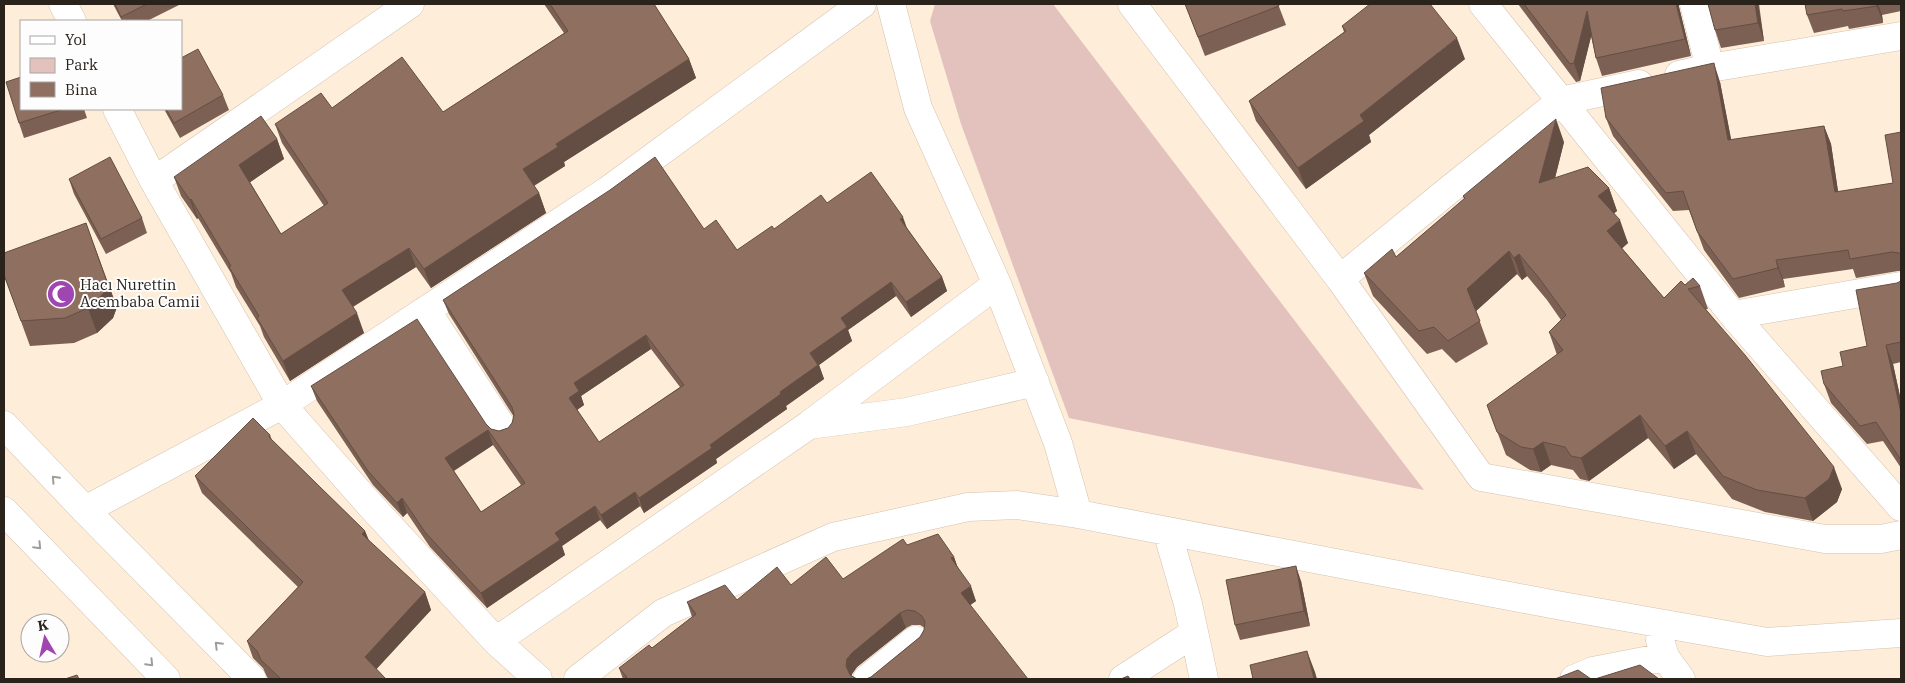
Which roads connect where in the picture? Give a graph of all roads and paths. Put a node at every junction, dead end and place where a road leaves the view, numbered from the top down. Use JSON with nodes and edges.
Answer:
{"nodes":[{"id":1,"x":63,"y":4,"type":"edge"},
{"id":2,"x":410,"y":4,"type":"edge"},
{"id":3,"x":862,"y":4,"type":"edge"},
{"id":4,"x":890,"y":4,"type":"edge"},
{"id":5,"x":1132,"y":4,"type":"edge"},
{"id":6,"x":1483,"y":4,"type":"edge"},
{"id":7,"x":1694,"y":4,"type":"edge"},
{"id":8,"x":71,"y":20,"type":"edge"},
{"id":9,"x":1901,"y":36,"type":"edge"},
{"id":10,"x":1710,"y":68,"type":"junction"},
{"id":11,"x":1561,"y":101,"type":"junction"},
{"id":12,"x":118,"y":110,"type":"edge"},
{"id":13,"x":154,"y":181,"type":"junction"},
{"id":14,"x":1340,"y":279,"type":"junction"},
{"id":15,"x":997,"y":284,"type":"junction"},
{"id":16,"x":1901,"y":286,"type":"edge"},
{"id":17,"x":426,"y":310,"type":"junction"},
{"id":18,"x":1733,"y":315,"type":"junction"},
{"id":19,"x":1035,"y":382,"type":"junction"},
{"id":20,"x":282,"y":405,"type":"junction"},
{"id":21,"x":4,"y":425,"type":"edge"},
{"id":22,"x":809,"y":425,"type":"junction"},
{"id":23,"x":504,"y":430,"type":"edge"},
{"id":24,"x":1901,"y":507,"type":"edge"},
{"id":25,"x":85,"y":510,"type":"junction"},
{"id":26,"x":4,"y":511,"type":"edge"},
{"id":27,"x":1078,"y":514,"type":"junction"},
{"id":28,"x":1167,"y":531,"type":"junction"},
{"id":29,"x":1901,"y":536,"type":"edge"},
{"id":30,"x":1657,"y":624,"type":"junction"},
{"id":31,"x":1194,"y":633,"type":"junction"},
{"id":32,"x":1901,"y":633,"type":"edge"},
{"id":33,"x":915,"y":640,"type":"edge"},
{"id":34,"x":496,"y":641,"type":"junction"},
{"id":35,"x":1665,"y":657,"type":"junction"},
{"id":36,"x":166,"y":679,"type":"edge"},
{"id":37,"x":252,"y":679,"type":"edge"},
{"id":38,"x":538,"y":679,"type":"edge"},
{"id":39,"x":578,"y":679,"type":"edge"},
{"id":40,"x":867,"y":679,"type":"edge"},
{"id":41,"x":1123,"y":679,"type":"edge"},
{"id":42,"x":1204,"y":679,"type":"edge"},
{"id":43,"x":1574,"y":679,"type":"edge"},
{"id":44,"x":1681,"y":679,"type":"edge"}],
"edges":[{"from":1,"to":8,"type":"street"},
{"from":2,"to":13,"type":"street"},
{"from":3,"to":17,"type":"street"},
{"from":4,"to":15,"type":"street"},
{"from":5,"to":14,"type":"street"},
{"from":6,"to":11,"type":"street"},
{"from":7,"to":10,"type":"street"},
{"from":9,"to":10,"type":"street"},
{"from":10,"to":11,"type":"street"},
{"from":11,"to":14,"type":"street"},
{"from":11,"to":18,"type":"street"},
{"from":12,"to":13,"type":"street"},
{"from":13,"to":20,"type":"street"},
{"from":14,"to":29,"type":"street"},
{"from":15,"to":19,"type":"street"},
{"from":15,"to":22,"type":"street"},
{"from":16,"to":18,"type":"street"},
{"from":17,"to":20,"type":"street"},
{"from":17,"to":23,"type":"street"},
{"from":18,"to":24,"type":"street"},
{"from":19,"to":22,"type":"street"},
{"from":19,"to":27,"type":"street"},
{"from":20,"to":25,"type":"street"},
{"from":20,"to":34,"type":"street"},
{"from":25,"to":21,"type":"street","one_way":true},
{"from":22,"to":34,"type":"street"},
{"from":37,"to":25,"type":"street","one_way":true},
{"from":26,"to":36,"type":"street","one_way":true},
{"from":27,"to":28,"type":"street"},
{"from":27,"to":39,"type":"street"},
{"from":28,"to":30,"type":"street"},
{"from":28,"to":31,"type":"street"},
{"from":30,"to":32,"type":"street"},
{"from":30,"to":35,"type":"street"},
{"from":31,"to":41,"type":"street"},
{"from":31,"to":42,"type":"street"},
{"from":33,"to":40,"type":"street"},
{"from":34,"to":38,"type":"street"},
{"from":35,"to":43,"type":"street"},
{"from":35,"to":44,"type":"street"}]}
